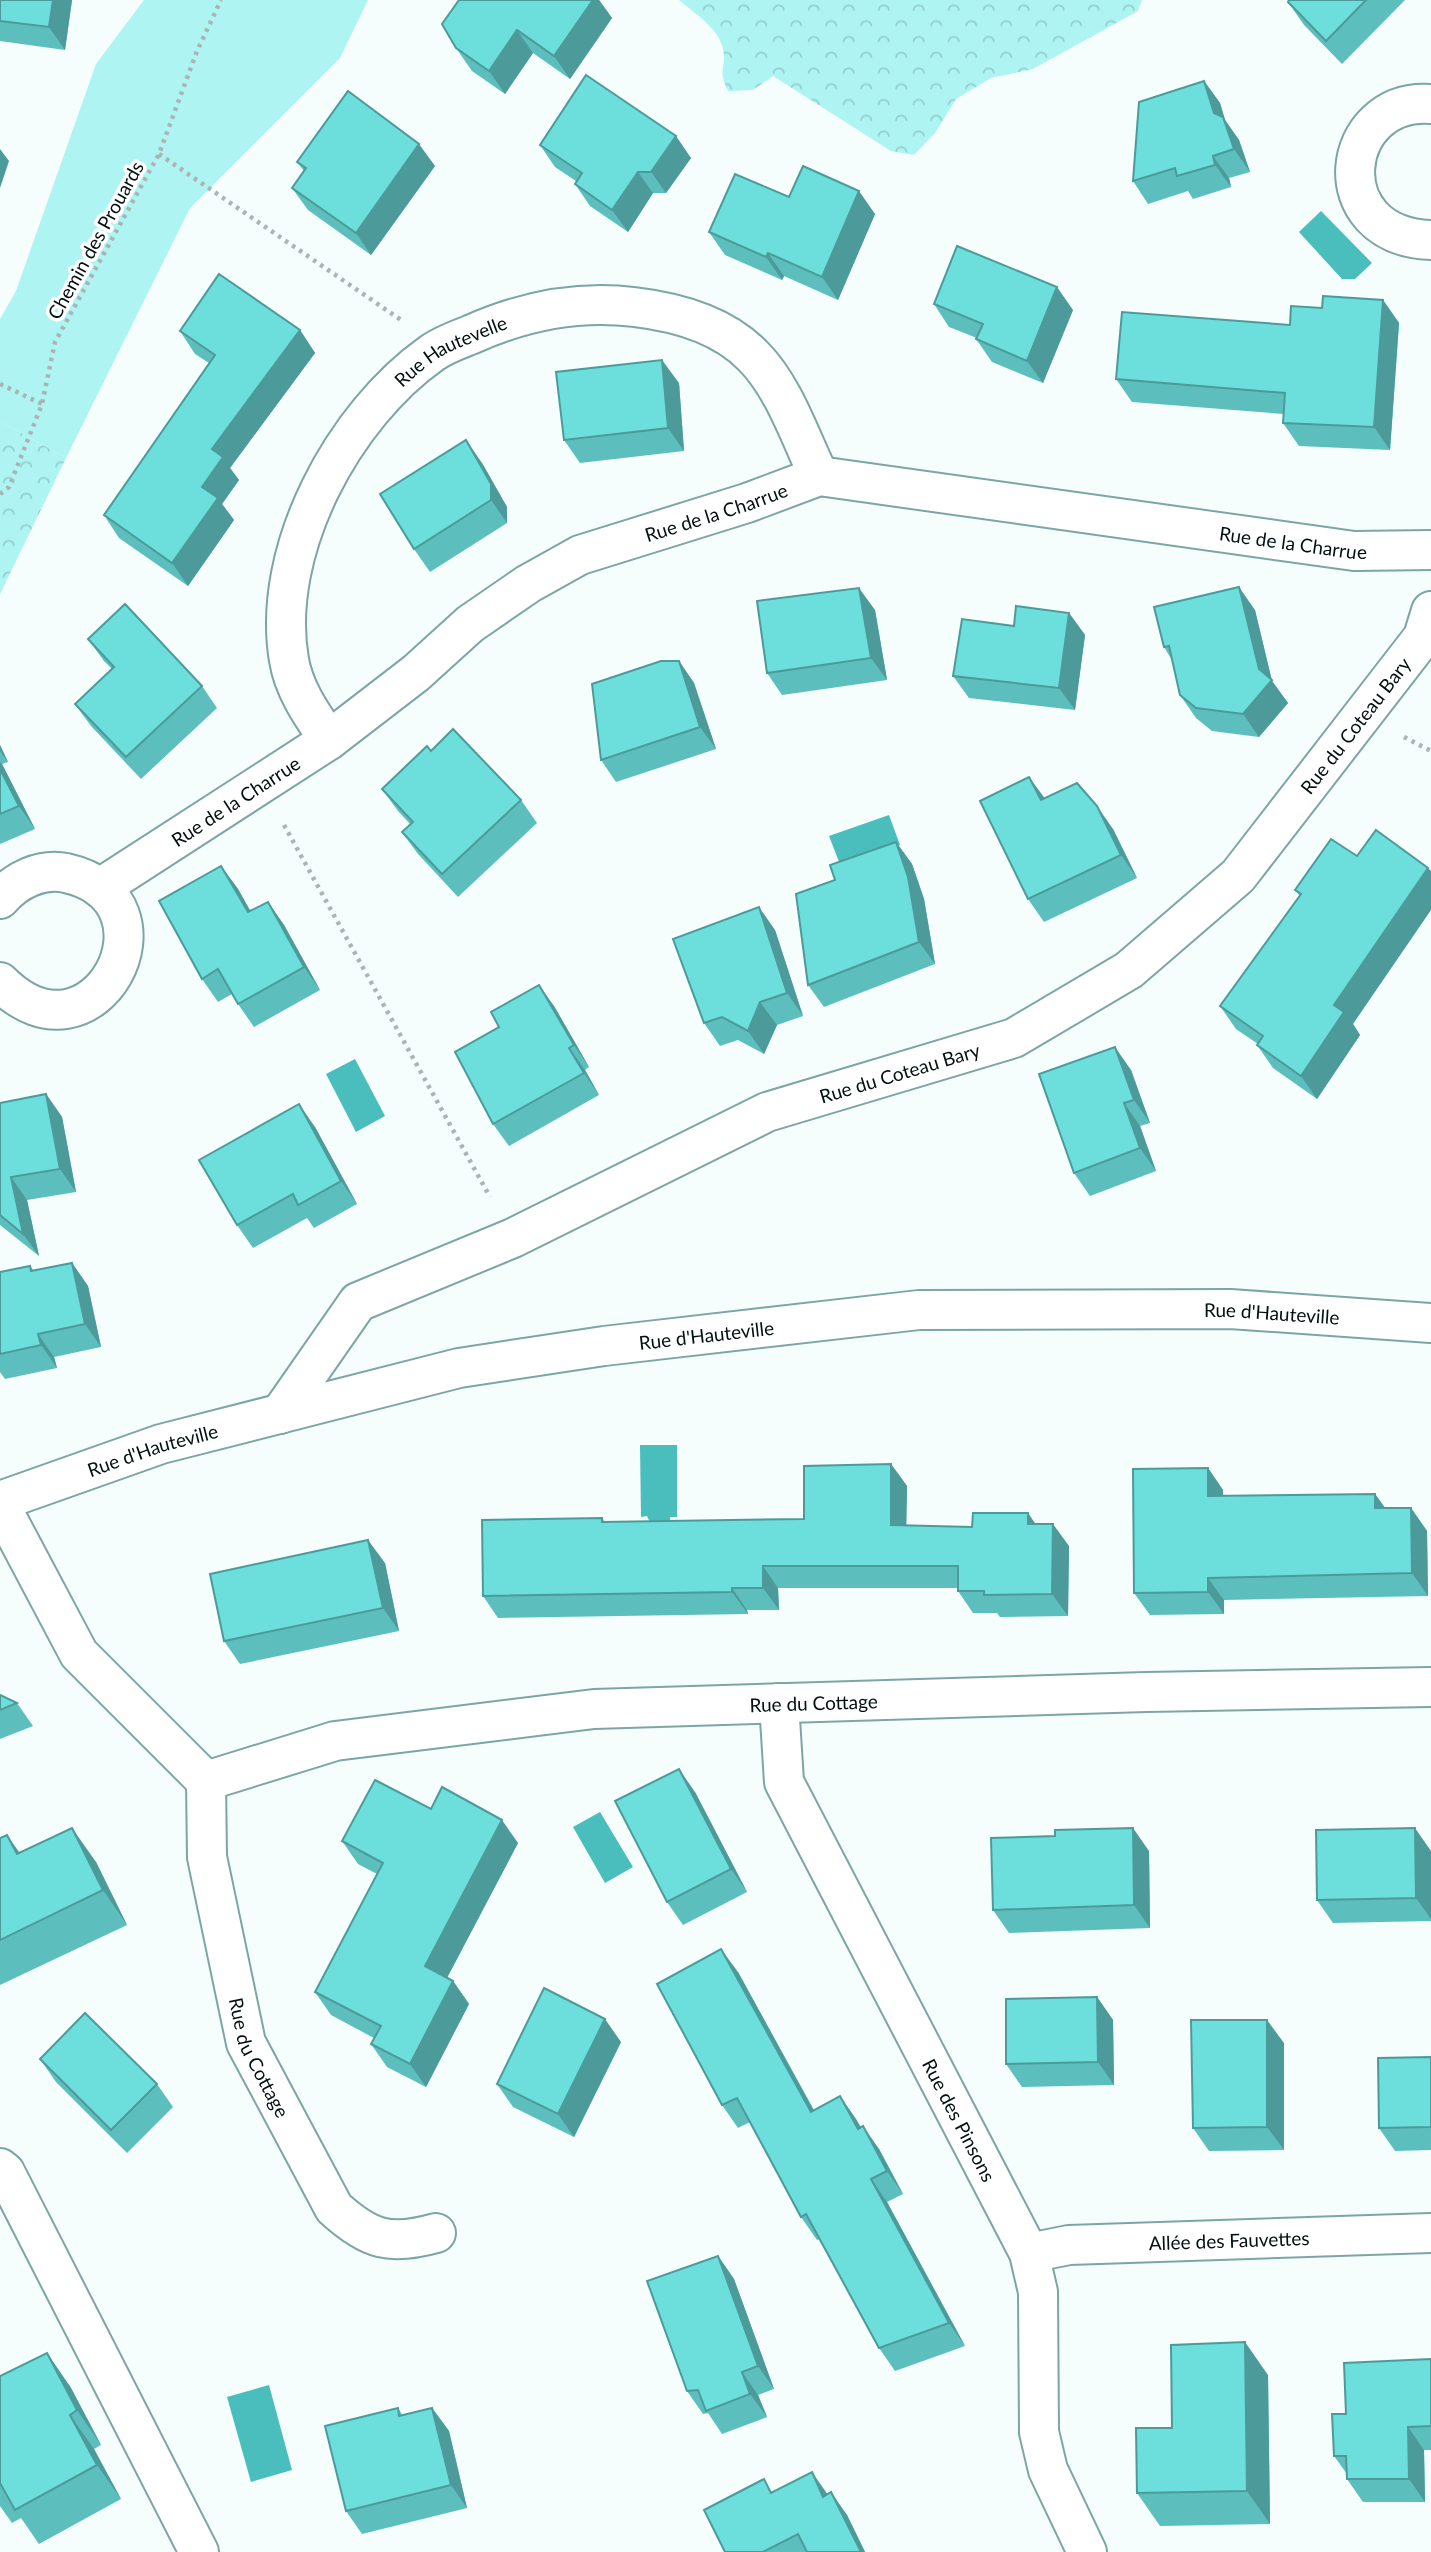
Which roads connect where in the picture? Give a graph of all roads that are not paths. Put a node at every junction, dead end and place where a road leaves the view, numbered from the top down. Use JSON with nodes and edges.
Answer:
{"nodes":[{"id":1,"x":1431,"y":104,"type":"edge"},
{"id":2,"x":1431,"y":240,"type":"edge"},
{"id":3,"x":819,"y":476,"type":"junction"},
{"id":4,"x":1431,"y":550,"type":"edge"},
{"id":5,"x":1431,"y":611,"type":"edge"},
{"id":6,"x":328,"y":740,"type":"junction"},
{"id":7,"x":100,"y":888,"type":"junction"},
{"id":8,"x":0,"y":900,"type":"edge"},
{"id":9,"x":0,"y":982,"type":"edge"},
{"id":10,"x":1431,"y":1323,"type":"edge"},
{"id":11,"x":280,"y":1414,"type":"junction"},
{"id":12,"x":0,"y":1503,"type":"edge"},
{"id":13,"x":1431,"y":1687,"type":"edge"},
{"id":14,"x":779,"y":1703,"type":"junction"},
{"id":15,"x":206,"y":1781,"type":"junction"},
{"id":16,"x":0,"y":2168,"type":"edge"},
{"id":17,"x":436,"y":2233,"type":"dead end"},
{"id":18,"x":1431,"y":2233,"type":"edge"},
{"id":19,"x":1029,"y":2253,"type":"junction"},
{"id":20,"x":199,"y":2552,"type":"edge"},
{"id":21,"x":1087,"y":2552,"type":"edge"}],
"edges":[{"from":1,"to":2,"type":"street"},
{"from":3,"to":4,"type":"street","name":"Rue de la Charrue"},
{"from":3,"to":6,"type":"street","name":"Rue de la Charrue"},
{"from":3,"to":6,"type":"street","name":"Rue Hautevelle"},
{"from":5,"to":11,"type":"street","name":"Rue du Coteau Bary"},
{"from":6,"to":7,"type":"street","name":"Rue de la Charrue"},
{"from":7,"to":8,"type":"street"},
{"from":7,"to":9,"type":"street"},
{"from":10,"to":11,"type":"street","name":"Rue d'Hauteville"},
{"from":11,"to":12,"type":"street","name":"Rue d'Hauteville"},
{"from":12,"to":15,"type":"street"},
{"from":13,"to":14,"type":"street","name":"Rue du Cottage"},
{"from":14,"to":15,"type":"street","name":"Rue du Cottage"},
{"from":14,"to":19,"type":"street","name":"Rue des Pinsons"},
{"from":15,"to":17,"type":"street","name":"Rue du Cottage"},
{"from":16,"to":20,"type":"street"},
{"from":18,"to":19,"type":"street","name":"Allée des Fauvettes"},
{"from":19,"to":21,"type":"street","name":"Rue des Pinsons"}]}
